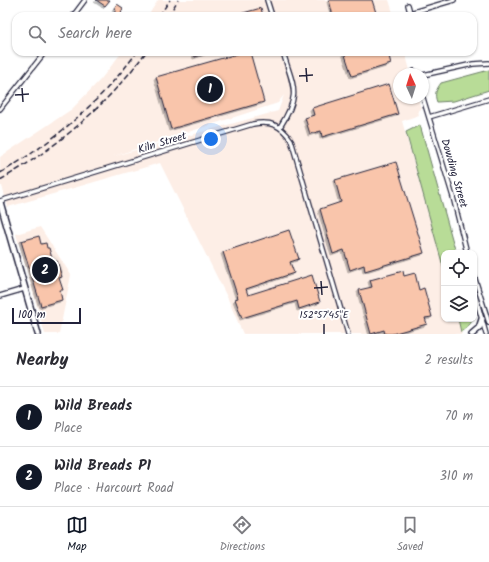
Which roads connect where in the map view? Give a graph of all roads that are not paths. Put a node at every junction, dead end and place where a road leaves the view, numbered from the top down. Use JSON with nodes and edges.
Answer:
{"nodes":[{"id":1,"x":86,"y":0,"type":"edge"},
{"id":2,"x":266,"y":0,"type":"edge"},
{"id":3,"x":454,"y":0,"type":"edge"},
{"id":4,"x":408,"y":5,"type":"dead end"},
{"id":5,"x":76,"y":12,"type":"edge"},
{"id":6,"x":271,"y":12,"type":"edge"},
{"id":7,"x":410,"y":12,"type":"edge"},
{"id":8,"x":420,"y":12,"type":"edge"},
{"id":9,"x":42,"y":56,"type":"edge"},
{"id":10,"x":284,"y":56,"type":"edge"},
{"id":11,"x":489,"y":64,"type":"edge"},
{"id":12,"x":429,"y":74,"type":"edge"},
{"id":13,"x":489,"y":98,"type":"edge"},
{"id":14,"x":425,"y":104,"type":"edge"},
{"id":15,"x":0,"y":109,"type":"edge"},
{"id":16,"x":429,"y":117,"type":"junction"},
{"id":17,"x":280,"y":127,"type":"junction"},
{"id":18,"x":0,"y":201,"type":"edge"},
{"id":19,"x":466,"y":250,"type":"edge"},
{"id":20,"x":477,"y":285,"type":"edge"},
{"id":21,"x":24,"y":289,"type":"junction"},
{"id":22,"x":0,"y":296,"type":"edge"},
{"id":23,"x":477,"y":302,"type":"edge"},
{"id":24,"x":482,"y":320,"type":"junction"},
{"id":25,"x":489,"y":323,"type":"edge"},
{"id":26,"x":38,"y":334,"type":"edge"},
{"id":27,"x":348,"y":334,"type":"edge"},
{"id":28,"x":472,"y":334,"type":"edge"},
{"id":29,"x":486,"y":334,"type":"edge"}],
"edges":[{"from":1,"to":5,"type":"street"},
{"from":2,"to":6,"type":"street"},
{"from":3,"to":8,"type":"street"},
{"from":4,"to":7,"type":"street"},
{"from":9,"to":15,"type":"street"},
{"from":10,"to":17,"type":"street"},
{"from":11,"to":12,"type":"street"},
{"from":13,"to":16,"type":"street"},
{"from":14,"to":16,"type":"street","name":"Dowding Street"},
{"from":16,"to":19,"type":"street","name":"Dowding Street"},
{"from":17,"to":18,"type":"street","name":"Kiln Street"},
{"from":17,"to":27,"type":"street"},
{"from":18,"to":21,"type":"main road"},
{"from":20,"to":25,"type":"street"},
{"from":21,"to":22,"type":"street"},
{"from":21,"to":26,"type":"main road"},
{"from":23,"to":24,"type":"street"},
{"from":24,"to":28,"type":"main road"},
{"from":24,"to":29,"type":"street"}]}
